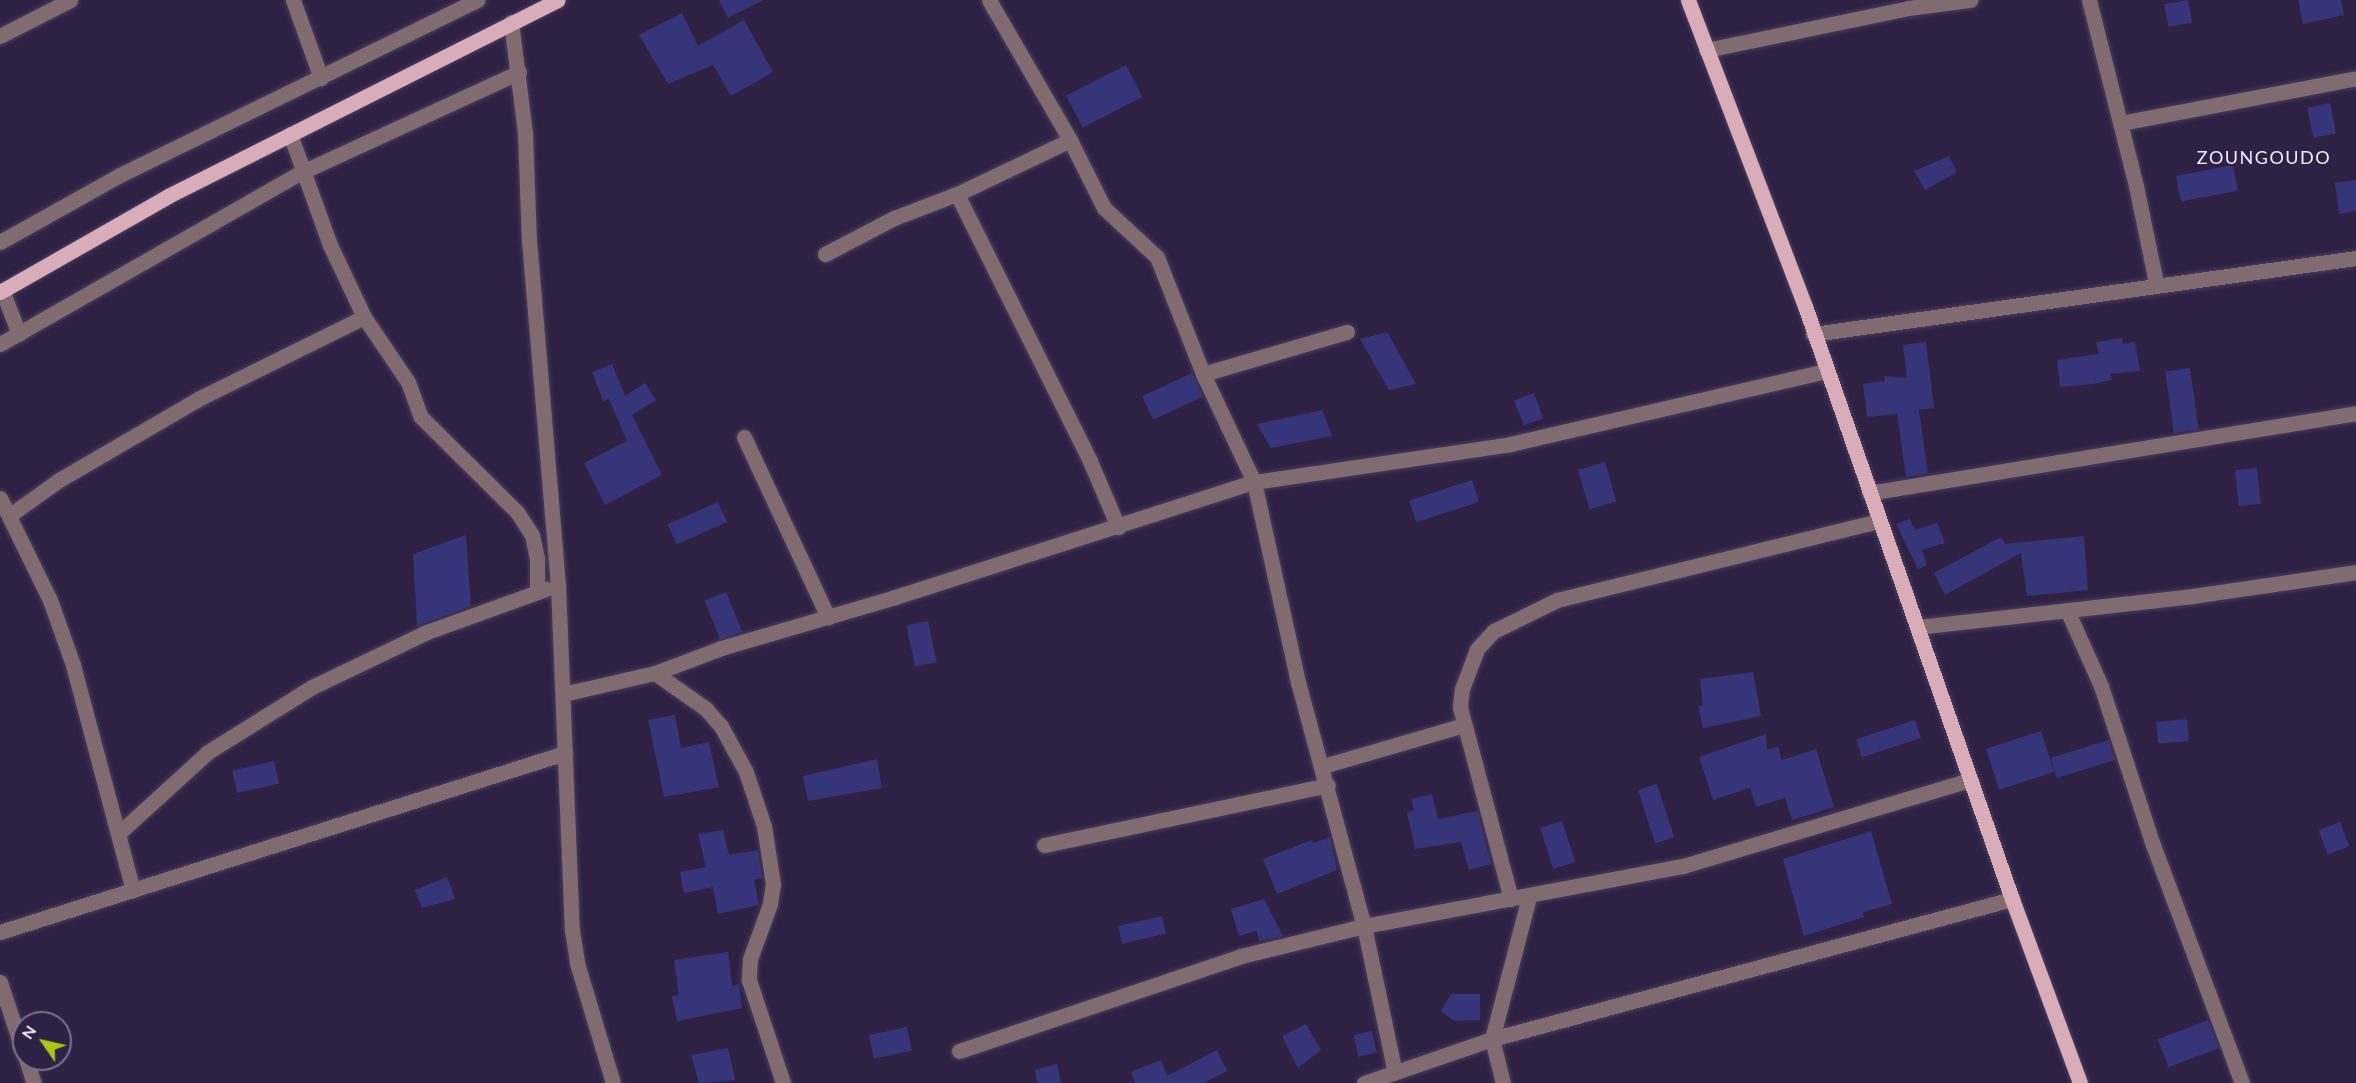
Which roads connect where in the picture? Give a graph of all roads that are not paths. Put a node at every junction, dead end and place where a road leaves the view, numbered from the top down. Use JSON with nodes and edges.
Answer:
{"nodes":[{"id":1,"x":70,"y":0,"type":"edge"},
{"id":2,"x":293,"y":0,"type":"edge"},
{"id":3,"x":477,"y":0,"type":"edge"},
{"id":4,"x":558,"y":0,"type":"edge"},
{"id":5,"x":989,"y":0,"type":"edge"},
{"id":6,"x":1688,"y":0,"type":"edge"},
{"id":7,"x":1970,"y":0,"type":"edge"},
{"id":8,"x":2089,"y":0,"type":"edge"},
{"id":9,"x":512,"y":22,"type":"junction"},
{"id":10,"x":0,"y":36,"type":"edge"},
{"id":11,"x":1706,"y":50,"type":"junction"},
{"id":12,"x":519,"y":72,"type":"junction"},
{"id":13,"x":321,"y":78,"type":"junction"},
{"id":14,"x":2356,"y":78,"type":"edge"},
{"id":15,"x":2121,"y":123,"type":"junction"},
{"id":16,"x":290,"y":134,"type":"junction"},
{"id":17,"x":1070,"y":140,"type":"junction"},
{"id":18,"x":302,"y":172,"type":"junction"},
{"id":19,"x":957,"y":194,"type":"junction"},
{"id":20,"x":0,"y":242,"type":"edge"},
{"id":21,"x":825,"y":254,"type":"dead end"},
{"id":22,"x":2356,"y":258,"type":"edge"},
{"id":23,"x":2156,"y":283,"type":"junction"},
{"id":24,"x":1,"y":291,"type":"edge"},
{"id":25,"x":364,"y":317,"type":"junction"},
{"id":26,"x":1347,"y":332,"type":"dead end"},
{"id":27,"x":19,"y":334,"type":"junction"},
{"id":28,"x":1813,"y":334,"type":"junction"},
{"id":29,"x":0,"y":344,"type":"edge"},
{"id":30,"x":1826,"y":372,"type":"junction"},
{"id":31,"x":1203,"y":375,"type":"junction"},
{"id":32,"x":2356,"y":413,"type":"edge"},
{"id":33,"x":744,"y":437,"type":"dead end"},
{"id":34,"x":1254,"y":482,"type":"junction"},
{"id":35,"x":1869,"y":493,"type":"junction"},
{"id":36,"x":0,"y":498,"type":"edge"},
{"id":37,"x":10,"y":515,"type":"junction"},
{"id":38,"x":1879,"y":520,"type":"junction"},
{"id":39,"x":1118,"y":527,"type":"junction"},
{"id":40,"x":2356,"y":572,"type":"edge"},
{"id":41,"x":558,"y":585,"type":"junction"},
{"id":42,"x":537,"y":592,"type":"junction"},
{"id":43,"x":2067,"y":610,"type":"junction"},
{"id":44,"x":828,"y":617,"type":"junction"},
{"id":45,"x":1917,"y":627,"type":"junction"},
{"id":46,"x":655,"y":673,"type":"junction"},
{"id":47,"x":563,"y":694,"type":"junction"},
{"id":48,"x":1464,"y":725,"type":"junction"},
{"id":49,"x":565,"y":753,"type":"junction"},
{"id":50,"x":1323,"y":766,"type":"junction"},
{"id":51,"x":1970,"y":780,"type":"junction"},
{"id":52,"x":1328,"y":785,"type":"junction"},
{"id":53,"x":119,"y":833,"type":"junction"},
{"id":54,"x":1044,"y":845,"type":"dead end"},
{"id":55,"x":133,"y":890,"type":"junction"},
{"id":56,"x":1530,"y":897,"type":"junction"},
{"id":57,"x":1511,"y":899,"type":"junction"},
{"id":58,"x":2012,"y":899,"type":"junction"},
{"id":59,"x":1364,"y":926,"type":"junction"},
{"id":60,"x":0,"y":932,"type":"edge"},
{"id":61,"x":0,"y":982,"type":"edge"},
{"id":62,"x":12,"y":1018,"type":"edge"},
{"id":63,"x":1492,"y":1039,"type":"junction"},
{"id":64,"x":959,"y":1051,"type":"dead end"},
{"id":65,"x":1395,"y":1073,"type":"junction"},
{"id":66,"x":613,"y":1083,"type":"edge"},
{"id":67,"x":783,"y":1083,"type":"edge"},
{"id":68,"x":1364,"y":1083,"type":"edge"},
{"id":69,"x":1503,"y":1083,"type":"edge"},
{"id":70,"x":2080,"y":1083,"type":"edge"},
{"id":71,"x":2242,"y":1083,"type":"edge"}],
"edges":[{"from":1,"to":10,"type":"street"},
{"from":2,"to":13,"type":"street"},
{"from":3,"to":13,"type":"street"},
{"from":4,"to":9,"type":"main road"},
{"from":5,"to":17,"type":"street"},
{"from":6,"to":11,"type":"main road"},
{"from":7,"to":11,"type":"street"},
{"from":8,"to":15,"type":"street"},
{"from":9,"to":12,"type":"street"},
{"from":9,"to":16,"type":"main road"},
{"from":11,"to":28,"type":"main road"},
{"from":12,"to":18,"type":"street"},
{"from":12,"to":41,"type":"street"},
{"from":13,"to":20,"type":"street"},
{"from":14,"to":15,"type":"street"},
{"from":15,"to":23,"type":"street"},
{"from":16,"to":18,"type":"street"},
{"from":16,"to":24,"type":"main road"},
{"from":17,"to":19,"type":"street"},
{"from":17,"to":31,"type":"street"},
{"from":18,"to":25,"type":"street"},
{"from":18,"to":27,"type":"street"},
{"from":19,"to":21,"type":"street"},
{"from":19,"to":39,"type":"street"},
{"from":22,"to":23,"type":"street"},
{"from":23,"to":28,"type":"street"},
{"from":24,"to":27,"type":"street"},
{"from":25,"to":37,"type":"street"},
{"from":25,"to":42,"type":"street"},
{"from":26,"to":31,"type":"street"},
{"from":27,"to":29,"type":"street"},
{"from":28,"to":30,"type":"main road"},
{"from":30,"to":34,"type":"street"},
{"from":30,"to":35,"type":"main road"},
{"from":31,"to":34,"type":"street"},
{"from":32,"to":35,"type":"street"},
{"from":33,"to":44,"type":"street"},
{"from":34,"to":39,"type":"street"},
{"from":34,"to":50,"type":"street"},
{"from":35,"to":38,"type":"main road"},
{"from":36,"to":37,"type":"street"},
{"from":37,"to":53,"type":"street"},
{"from":38,"to":45,"type":"main road"},
{"from":38,"to":48,"type":"street"},
{"from":39,"to":44,"type":"street"},
{"from":40,"to":43,"type":"street"},
{"from":41,"to":42,"type":"street"},
{"from":41,"to":47,"type":"street"},
{"from":42,"to":53,"type":"street"},
{"from":43,"to":45,"type":"street"},
{"from":43,"to":71,"type":"street"},
{"from":44,"to":46,"type":"street"},
{"from":45,"to":51,"type":"main road"},
{"from":46,"to":47,"type":"street"},
{"from":46,"to":67,"type":"street"},
{"from":47,"to":49,"type":"street"},
{"from":48,"to":50,"type":"street"},
{"from":48,"to":57,"type":"street"},
{"from":49,"to":55,"type":"street"},
{"from":49,"to":66,"type":"street"},
{"from":50,"to":52,"type":"street"},
{"from":51,"to":56,"type":"street"},
{"from":51,"to":58,"type":"main road"},
{"from":52,"to":54,"type":"street"},
{"from":52,"to":59,"type":"street"},
{"from":53,"to":55,"type":"street"},
{"from":55,"to":60,"type":"street"},
{"from":56,"to":57,"type":"street"},
{"from":56,"to":63,"type":"street"},
{"from":57,"to":59,"type":"street"},
{"from":58,"to":63,"type":"street"},
{"from":58,"to":70,"type":"main road"},
{"from":59,"to":64,"type":"street"},
{"from":59,"to":65,"type":"street"},
{"from":61,"to":62,"type":"street"},
{"from":63,"to":65,"type":"street"},
{"from":63,"to":69,"type":"street"},
{"from":65,"to":68,"type":"street"}]}
